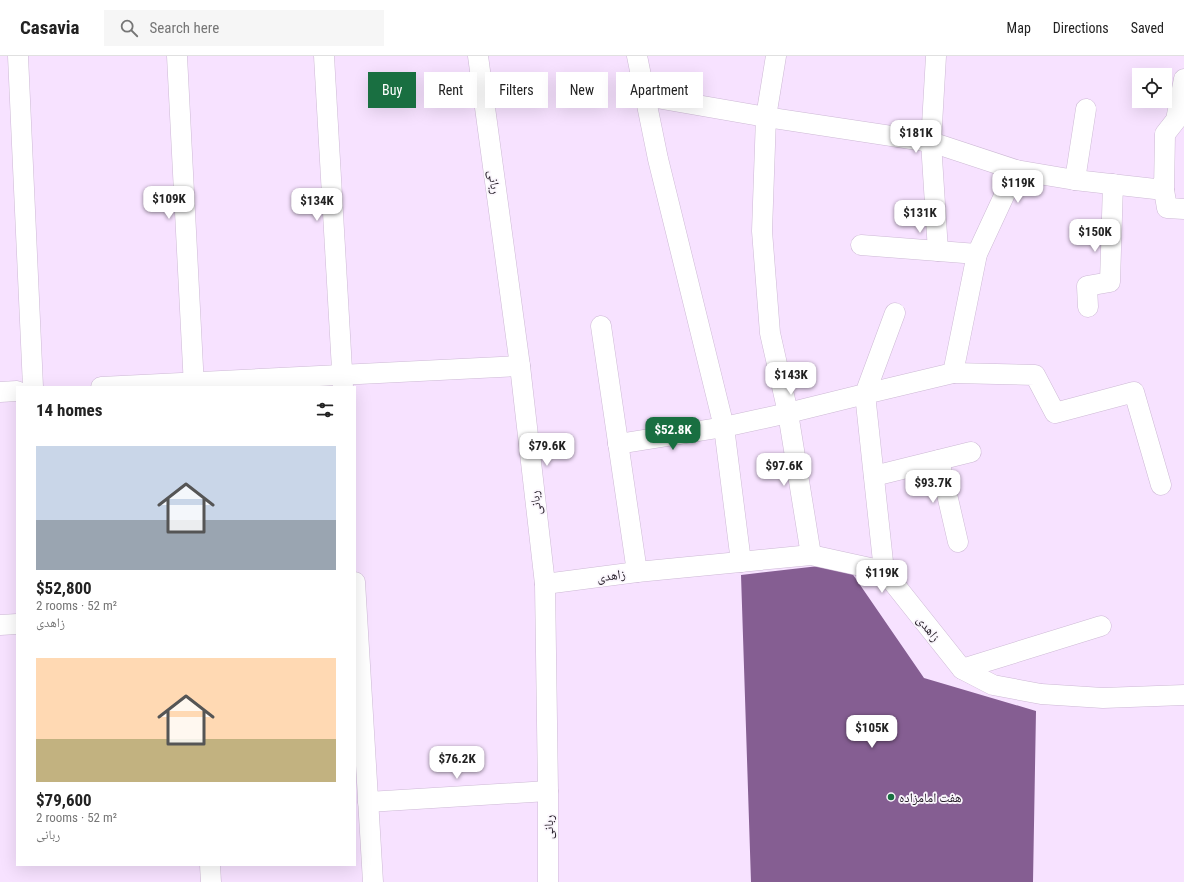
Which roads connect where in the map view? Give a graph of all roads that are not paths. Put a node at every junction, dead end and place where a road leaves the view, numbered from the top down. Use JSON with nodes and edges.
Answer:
{"nodes":[{"id":1,"x":18,"y":56,"type":"edge"},
{"id":2,"x":177,"y":56,"type":"edge"},
{"id":3,"x":324,"y":56,"type":"edge"},
{"id":4,"x":478,"y":56,"type":"edge"},
{"id":5,"x":637,"y":56,"type":"edge"},
{"id":6,"x":776,"y":56,"type":"edge"},
{"id":7,"x":936,"y":56,"type":"edge"},
{"id":8,"x":640,"y":72,"type":"edge"},
{"id":9,"x":1184,"y":79,"type":"edge"},
{"id":10,"x":703,"y":106,"type":"edge"},
{"id":11,"x":647,"y":108,"type":"edge"},
{"id":12,"x":1086,"y":109,"type":"dead end"},
{"id":13,"x":766,"y":117,"type":"junction"},
{"id":14,"x":931,"y":142,"type":"junction"},
{"id":15,"x":1016,"y":170,"type":"junction"},
{"id":16,"x":1075,"y":180,"type":"junction"},
{"id":17,"x":1114,"y":184,"type":"junction"},
{"id":18,"x":1164,"y":190,"type":"junction"},
{"id":19,"x":1184,"y":209,"type":"edge"},
{"id":20,"x":861,"y":245,"type":"dead end"},
{"id":21,"x":938,"y":251,"type":"junction"},
{"id":22,"x":977,"y":254,"type":"junction"},
{"id":23,"x":1088,"y":307,"type":"dead end"},
{"id":24,"x":895,"y":313,"type":"dead end"},
{"id":25,"x":601,"y":326,"type":"dead end"},
{"id":26,"x":520,"y":366,"type":"junction"},
{"id":27,"x":952,"y":373,"type":"junction"},
{"id":28,"x":343,"y":381,"type":"edge"},
{"id":29,"x":194,"y":385,"type":"edge"},
{"id":30,"x":33,"y":386,"type":"edge"},
{"id":31,"x":148,"y":386,"type":"edge"},
{"id":32,"x":16,"y":391,"type":"edge"},
{"id":33,"x":0,"y":392,"type":"edge"},
{"id":34,"x":865,"y":394,"type":"junction"},
{"id":35,"x":788,"y":413,"type":"junction"},
{"id":36,"x":724,"y":427,"type":"junction"},
{"id":37,"x":618,"y":444,"type":"junction"},
{"id":38,"x":971,"y":452,"type":"dead end"},
{"id":39,"x":940,"y":460,"type":"junction"},
{"id":40,"x":874,"y":476,"type":"junction"},
{"id":41,"x":1161,"y":485,"type":"dead end"},
{"id":42,"x":958,"y":542,"type":"dead end"},
{"id":43,"x":811,"y":555,"type":"junction"},
{"id":44,"x":742,"y":562,"type":"junction"},
{"id":45,"x":884,"y":571,"type":"junction"},
{"id":46,"x":637,"y":572,"type":"junction"},
{"id":47,"x":545,"y":584,"type":"junction"},
{"id":48,"x":356,"y":617,"type":"edge"},
{"id":49,"x":16,"y":624,"type":"edge"},
{"id":50,"x":0,"y":625,"type":"edge"},
{"id":51,"x":1101,"y":626,"type":"dead end"},
{"id":52,"x":962,"y":669,"type":"junction"},
{"id":53,"x":1181,"y":696,"type":"edge"},
{"id":54,"x":359,"y":722,"type":"edge"},
{"id":55,"x":548,"y":790,"type":"junction"},
{"id":56,"x":368,"y":802,"type":"junction"},
{"id":57,"x":210,"y":866,"type":"edge"},
{"id":58,"x":211,"y":882,"type":"edge"},
{"id":59,"x":373,"y":882,"type":"edge"},
{"id":60,"x":548,"y":882,"type":"edge"}],
"edges":[{"from":1,"to":30,"type":"street"},
{"from":2,"to":29,"type":"street"},
{"from":3,"to":28,"type":"street"},
{"from":4,"to":26,"type":"street","name":"ربانی"},
{"from":5,"to":8,"type":"street"},
{"from":6,"to":13,"type":"street"},
{"from":7,"to":14,"type":"street"},
{"from":9,"to":18,"type":"street"},
{"from":10,"to":13,"type":"street"},
{"from":11,"to":36,"type":"street"},
{"from":12,"to":16,"type":"street"},
{"from":13,"to":14,"type":"street"},
{"from":13,"to":35,"type":"street"},
{"from":14,"to":15,"type":"street"},
{"from":14,"to":21,"type":"street"},
{"from":15,"to":16,"type":"street"},
{"from":15,"to":22,"type":"street"},
{"from":16,"to":17,"type":"street"},
{"from":17,"to":18,"type":"street"},
{"from":17,"to":23,"type":"street"},
{"from":18,"to":19,"type":"street"},
{"from":20,"to":21,"type":"street"},
{"from":21,"to":22,"type":"street"},
{"from":22,"to":27,"type":"street"},
{"from":24,"to":34,"type":"street"},
{"from":25,"to":37,"type":"street"},
{"from":26,"to":28,"type":"street"},
{"from":26,"to":47,"type":"street","name":"ربانی"},
{"from":27,"to":34,"type":"street"},
{"from":27,"to":41,"type":"street"},
{"from":28,"to":29,"type":"street"},
{"from":29,"to":31,"type":"street"},
{"from":32,"to":33,"type":"street"},
{"from":34,"to":35,"type":"street"},
{"from":34,"to":40,"type":"street"},
{"from":35,"to":36,"type":"street"},
{"from":35,"to":43,"type":"street"},
{"from":36,"to":37,"type":"street"},
{"from":36,"to":44,"type":"street"},
{"from":37,"to":46,"type":"street"},
{"from":38,"to":39,"type":"street"},
{"from":39,"to":40,"type":"street"},
{"from":39,"to":42,"type":"street"},
{"from":40,"to":45,"type":"street"},
{"from":43,"to":44,"type":"street","name":"زاهدی"},
{"from":43,"to":45,"type":"street","name":"زاهدی"},
{"from":44,"to":46,"type":"street","name":"زاهدی"},
{"from":45,"to":52,"type":"street","name":"زاهدی"},
{"from":46,"to":47,"type":"street","name":"زاهدی"},
{"from":47,"to":55,"type":"street","name":"ربانی"},
{"from":48,"to":54,"type":"street"},
{"from":49,"to":50,"type":"street"},
{"from":51,"to":52,"type":"street"},
{"from":52,"to":53,"type":"street","name":"زاهدی"},
{"from":54,"to":56,"type":"street"},
{"from":55,"to":56,"type":"street"},
{"from":55,"to":60,"type":"street","name":"ربانی"},
{"from":56,"to":59,"type":"street"},
{"from":57,"to":58,"type":"street"}]}
